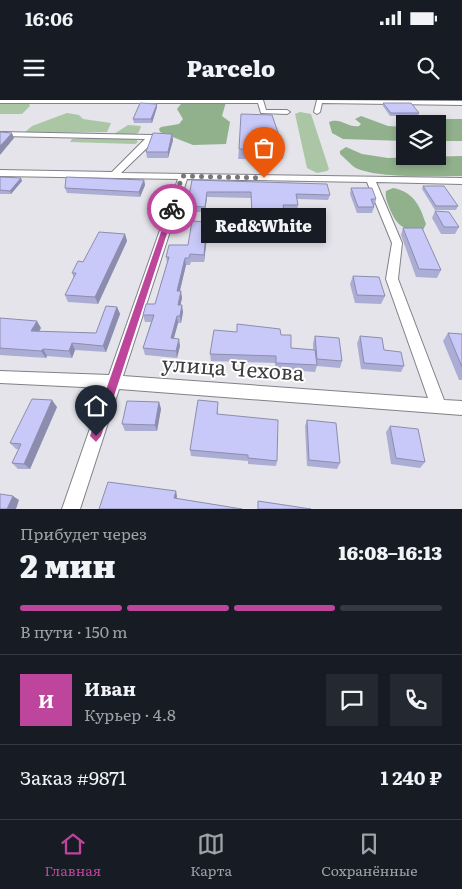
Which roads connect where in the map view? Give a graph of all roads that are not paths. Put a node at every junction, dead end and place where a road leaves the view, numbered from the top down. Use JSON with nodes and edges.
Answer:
{"nodes":[{"id":1,"x":0,"y":101,"type":"edge"},
{"id":2,"x":462,"y":103,"type":"edge"},
{"id":3,"x":287,"y":112,"type":"dead end"},
{"id":4,"x":317,"y":112,"type":"dead end"},
{"id":5,"x":0,"y":134,"type":"edge"},
{"id":6,"x":0,"y":173,"type":"edge"},
{"id":7,"x":114,"y":175,"type":"junction"},
{"id":8,"x":182,"y":176,"type":"junction"},
{"id":9,"x":372,"y":180,"type":"junction"},
{"id":10,"x":462,"y":181,"type":"edge"},
{"id":11,"x":0,"y":377,"type":"edge"},
{"id":12,"x":114,"y":382,"type":"junction"},
{"id":13,"x":438,"y":405,"type":"junction"},
{"id":14,"x":462,"y":408,"type":"edge"},
{"id":15,"x":71,"y":509,"type":"edge"}],
"edges":[{"from":1,"to":3,"type":"street"},
{"from":2,"to":4,"type":"street"},
{"from":5,"to":7,"type":"street"},
{"from":6,"to":7,"type":"street"},
{"from":7,"to":8,"type":"street"},
{"from":8,"to":9,"type":"street"},
{"from":8,"to":12,"type":"street"},
{"from":9,"to":10,"type":"street"},
{"from":9,"to":13,"type":"street"},
{"from":11,"to":12,"type":"street","name":"улица Чехова"},
{"from":12,"to":13,"type":"street","name":"улица Чехова"},
{"from":12,"to":15,"type":"street"},
{"from":13,"to":14,"type":"street","name":"улица Чехова"}]}
